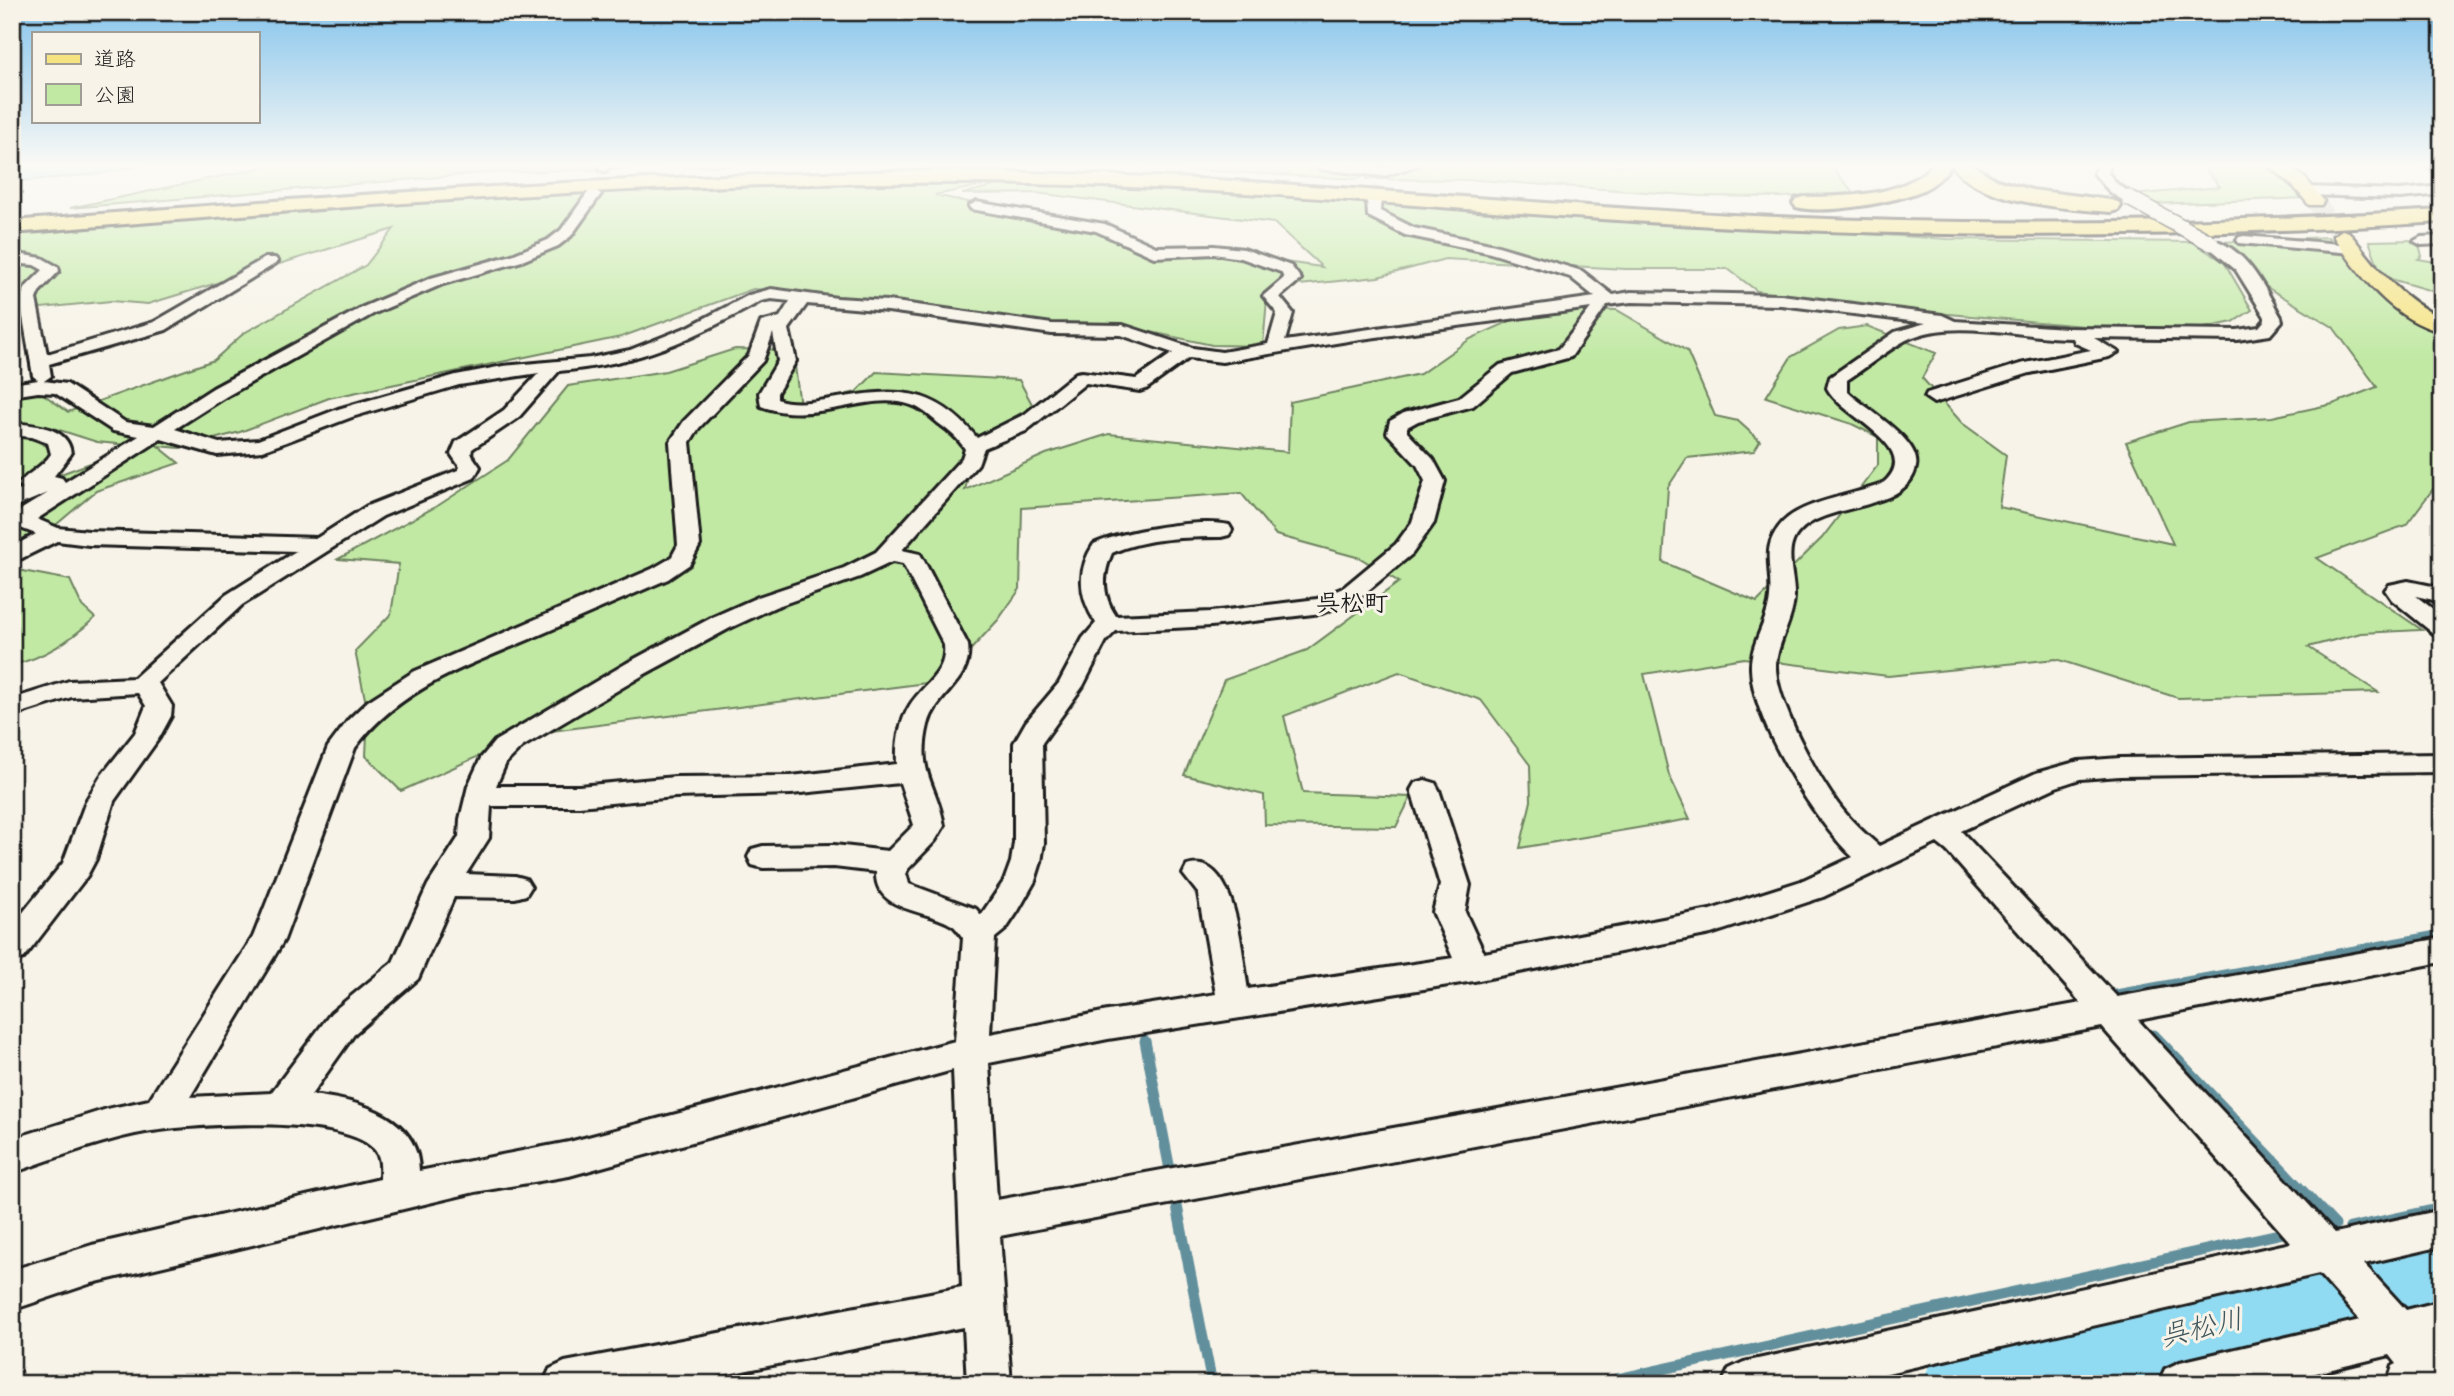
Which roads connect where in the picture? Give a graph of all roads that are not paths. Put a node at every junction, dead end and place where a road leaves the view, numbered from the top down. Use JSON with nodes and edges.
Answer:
{"nodes":[{"id":1,"x":568,"y":230,"type":"edge"},
{"id":2,"x":1107,"y":230,"type":"edge"},
{"id":3,"x":1406,"y":230,"type":"edge"},
{"id":4,"x":2188,"y":230,"type":"edge"},
{"id":5,"x":2244,"y":240,"type":"dead end"},
{"id":6,"x":2442,"y":240,"type":"edge"},
{"id":7,"x":2421,"y":241,"type":"dead end"},
{"id":8,"x":2347,"y":242,"type":"joint"},
{"id":9,"x":12,"y":258,"type":"edge"},
{"id":10,"x":270,"y":261,"type":"dead end"},
{"id":11,"x":804,"y":298,"type":"junction"},
{"id":12,"x":1600,"y":300,"type":"junction"},
{"id":13,"x":785,"y":321,"type":"junction"},
{"id":14,"x":1950,"y":326,"type":"junction"},
{"id":15,"x":2442,"y":326,"type":"edge"},
{"id":16,"x":2074,"y":333,"type":"junction"},
{"id":17,"x":1282,"y":348,"type":"junction"},
{"id":18,"x":1186,"y":352,"type":"junction"},
{"id":19,"x":40,"y":360,"type":"junction"},
{"id":20,"x":551,"y":367,"type":"junction"},
{"id":21,"x":38,"y":386,"type":"junction"},
{"id":22,"x":12,"y":390,"type":"edge"},
{"id":23,"x":1934,"y":397,"type":"dead end"},
{"id":24,"x":12,"y":429,"type":"edge"},
{"id":25,"x":157,"y":432,"type":"junction"},
{"id":26,"x":973,"y":445,"type":"junction"},
{"id":27,"x":12,"y":493,"type":"edge"},
{"id":28,"x":12,"y":502,"type":"edge"},
{"id":29,"x":1221,"y":530,"type":"dead end"},
{"id":30,"x":54,"y":534,"type":"junction"},
{"id":31,"x":322,"y":545,"type":"junction"},
{"id":32,"x":888,"y":554,"type":"junction"},
{"id":33,"x":12,"y":556,"type":"edge"},
{"id":34,"x":2442,"y":595,"type":"edge"},
{"id":35,"x":1110,"y":625,"type":"junction"},
{"id":36,"x":2442,"y":628,"type":"edge"},
{"id":37,"x":141,"y":685,"type":"junction"},
{"id":38,"x":12,"y":708,"type":"edge"},
{"id":39,"x":2442,"y":763,"type":"edge"},
{"id":40,"x":912,"y":772,"type":"junction"},
{"id":41,"x":1425,"y":790,"type":"dead end"},
{"id":42,"x":481,"y":796,"type":"junction"},
{"id":43,"x":1939,"y":830,"type":"junction"},
{"id":44,"x":763,"y":857,"type":"dead end"},
{"id":45,"x":1876,"y":860,"type":"junction"},
{"id":46,"x":894,"y":863,"type":"junction"},
{"id":47,"x":1198,"y":874,"type":"dead end"},
{"id":48,"x":443,"y":885,"type":"junction"},
{"id":49,"x":515,"y":887,"type":"dead end"},
{"id":50,"x":977,"y":932,"type":"junction"},
{"id":51,"x":12,"y":949,"type":"edge"},
{"id":52,"x":2442,"y":950,"type":"edge"},
{"id":53,"x":1474,"y":968,"type":"junction"},
{"id":54,"x":1235,"y":1007,"type":"junction"},
{"id":55,"x":2109,"y":1012,"type":"junction"},
{"id":56,"x":972,"y":1052,"type":"junction"},
{"id":57,"x":281,"y":1108,"type":"junction"},
{"id":58,"x":159,"y":1115,"type":"junction"},
{"id":59,"x":12,"y":1156,"type":"edge"},
{"id":60,"x":399,"y":1192,"type":"junction"},
{"id":61,"x":979,"y":1222,"type":"junction"},
{"id":62,"x":2442,"y":1228,"type":"edge"},
{"id":63,"x":2331,"y":1258,"type":"junction"},
{"id":64,"x":12,"y":1290,"type":"edge"},
{"id":65,"x":984,"y":1303,"type":"junction"},
{"id":66,"x":2442,"y":1322,"type":"edge"},
{"id":67,"x":2394,"y":1328,"type":"junction"},
{"id":68,"x":2432,"y":1380,"type":"edge"},
{"id":69,"x":565,"y":1384,"type":"edge"},
{"id":70,"x":989,"y":1384,"type":"edge"},
{"id":71,"x":1744,"y":1384,"type":"edge"},
{"id":72,"x":2180,"y":1384,"type":"edge"}],
"edges":[{"from":1,"to":25,"type":"street"},
{"from":2,"to":17,"type":"street"},
{"from":3,"to":12,"type":"street"},
{"from":4,"to":16,"type":"street","bridge":true},
{"from":5,"to":8,"type":"street"},
{"from":6,"to":7,"type":"street"},
{"from":8,"to":15,"type":"main road"},
{"from":9,"to":19,"type":"street"},
{"from":10,"to":19,"type":"street"},
{"from":11,"to":13,"type":"street"},
{"from":11,"to":18,"type":"street"},
{"from":11,"to":20,"type":"street"},
{"from":12,"to":14,"type":"street"},
{"from":12,"to":17,"type":"street"},
{"from":12,"to":35,"type":"street"},
{"from":13,"to":26,"type":"street"},
{"from":13,"to":58,"type":"street"},
{"from":14,"to":16,"type":"street"},
{"from":14,"to":45,"type":"street"},
{"from":16,"to":23,"type":"street"},
{"from":17,"to":18,"type":"street"},
{"from":18,"to":26,"type":"street"},
{"from":19,"to":21,"type":"street"},
{"from":20,"to":25,"type":"street"},
{"from":20,"to":31,"type":"street"},
{"from":21,"to":22,"type":"street"},
{"from":21,"to":25,"type":"street"},
{"from":24,"to":27,"type":"street"},
{"from":25,"to":28,"type":"street"},
{"from":25,"to":30,"type":"street"},
{"from":26,"to":32,"type":"street"},
{"from":29,"to":35,"type":"street"},
{"from":30,"to":31,"type":"street"},
{"from":30,"to":33,"type":"street"},
{"from":31,"to":37,"type":"street"},
{"from":32,"to":40,"type":"street"},
{"from":32,"to":42,"type":"street"},
{"from":34,"to":36,"type":"street"},
{"from":35,"to":50,"type":"street"},
{"from":37,"to":38,"type":"street"},
{"from":37,"to":51,"type":"street"},
{"from":39,"to":43,"type":"street"},
{"from":40,"to":42,"type":"street"},
{"from":40,"to":46,"type":"street"},
{"from":41,"to":53,"type":"street"},
{"from":42,"to":48,"type":"street"},
{"from":43,"to":45,"type":"street"},
{"from":43,"to":55,"type":"street"},
{"from":44,"to":46,"type":"street"},
{"from":45,"to":53,"type":"street"},
{"from":46,"to":50,"type":"street"},
{"from":47,"to":54,"type":"street"},
{"from":48,"to":49,"type":"street"},
{"from":48,"to":57,"type":"street"},
{"from":50,"to":56,"type":"street"},
{"from":52,"to":55,"type":"street"},
{"from":53,"to":54,"type":"street"},
{"from":54,"to":56,"type":"street"},
{"from":55,"to":61,"type":"street"},
{"from":55,"to":63,"type":"street"},
{"from":56,"to":60,"type":"street"},
{"from":56,"to":61,"type":"street"},
{"from":57,"to":58,"type":"street"},
{"from":57,"to":60,"type":"street"},
{"from":58,"to":59,"type":"street"},
{"from":60,"to":64,"type":"street"},
{"from":61,"to":65,"type":"street"},
{"from":62,"to":63,"type":"street"},
{"from":63,"to":67,"type":"street"},
{"from":63,"to":71,"type":"street"},
{"from":65,"to":69,"type":"street"},
{"from":65,"to":70,"type":"street"},
{"from":66,"to":67,"type":"street"},
{"from":67,"to":68,"type":"street"},
{"from":67,"to":72,"type":"street"}]}
